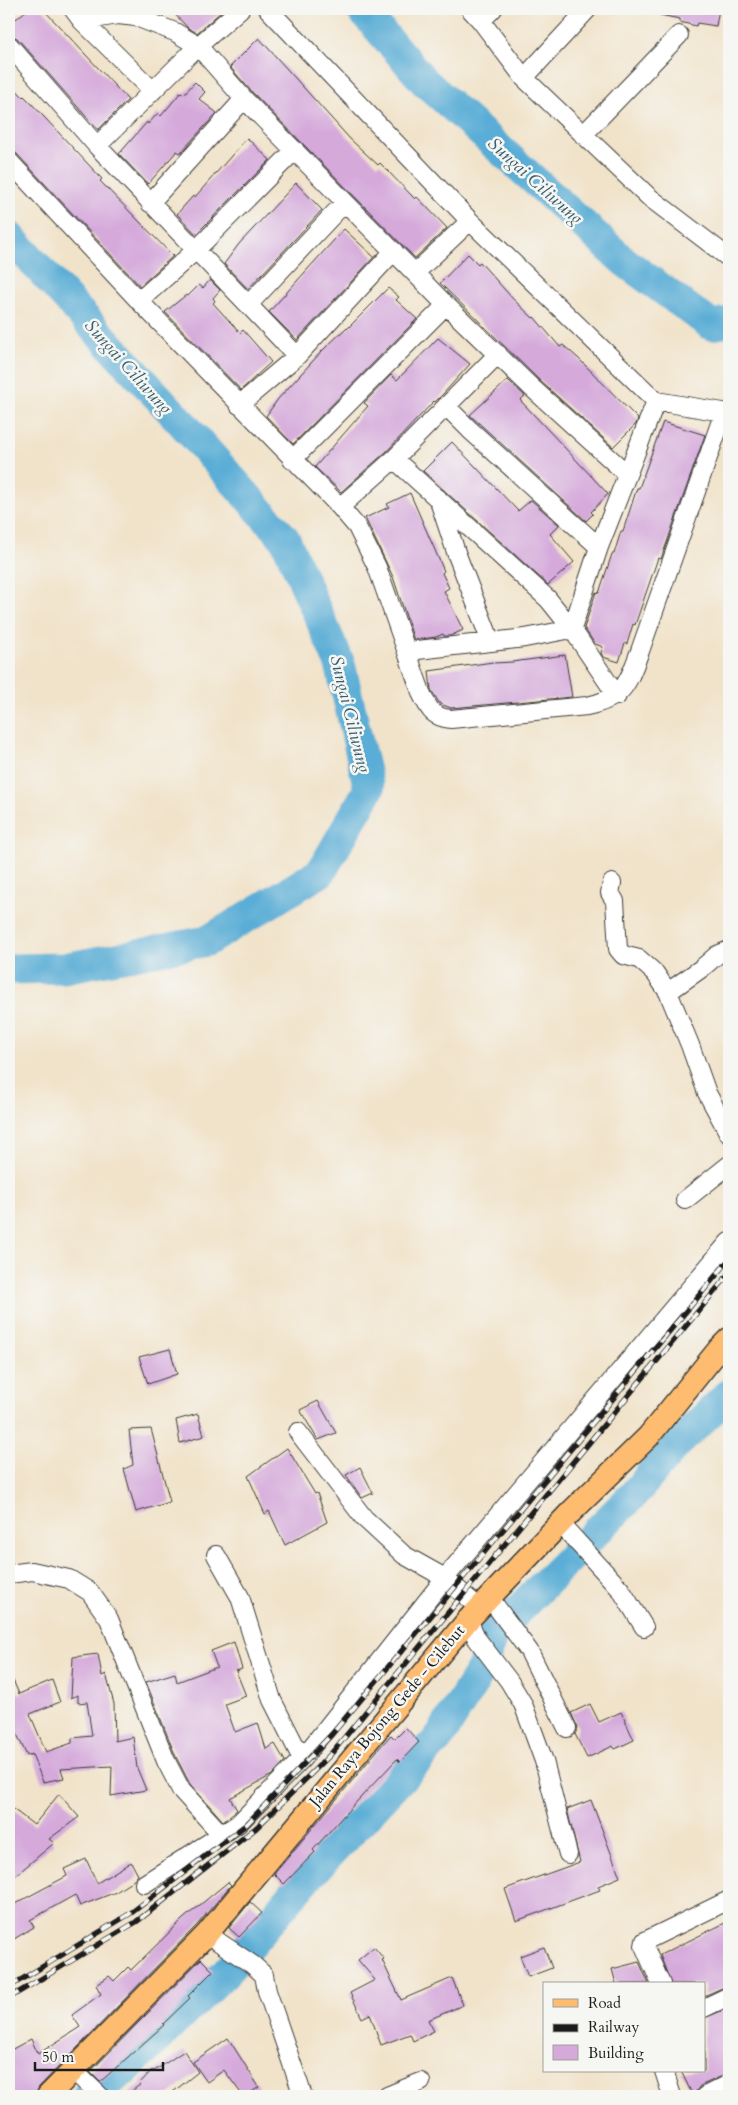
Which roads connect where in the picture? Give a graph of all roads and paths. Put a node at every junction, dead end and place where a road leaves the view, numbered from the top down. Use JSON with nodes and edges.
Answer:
{"nodes":[{"id":1,"x":240,"y":9,"type":"edge"},
{"id":2,"x":268,"y":9,"type":"edge"},
{"id":3,"x":588,"y":9,"type":"edge"},
{"id":4,"x":482,"y":13,"type":"edge"},
{"id":5,"x":78,"y":15,"type":"edge"},
{"id":6,"x":679,"y":35,"type":"dead end"},
{"id":7,"x":9,"y":46,"type":"edge"},
{"id":8,"x":198,"y":46,"type":"junction"},
{"id":9,"x":524,"y":78,"type":"junction"},
{"id":10,"x":153,"y":91,"type":"junction"},
{"id":11,"x":244,"y":99,"type":"junction"},
{"id":12,"x":583,"y":134,"type":"junction"},
{"id":13,"x":97,"y":146,"type":"junction"},
{"id":14,"x":295,"y":150,"type":"junction"},
{"id":15,"x":9,"y":161,"type":"edge"},
{"id":16,"x":150,"y":202,"type":"junction"},
{"id":17,"x":345,"y":202,"type":"junction"},
{"id":18,"x":470,"y":221,"type":"junction"},
{"id":19,"x":196,"y":250,"type":"junction"},
{"id":20,"x":394,"y":251,"type":"junction"},
{"id":21,"x":729,"y":258,"type":"edge"},
{"id":22,"x":415,"y":273,"type":"junction"},
{"id":23,"x":139,"y":301,"type":"junction"},
{"id":24,"x":249,"y":304,"type":"junction"},
{"id":25,"x":446,"y":304,"type":"junction"},
{"id":26,"x":498,"y":354,"type":"junction"},
{"id":27,"x":297,"y":356,"type":"junction"},
{"id":28,"x":656,"y":401,"type":"junction"},
{"id":29,"x":239,"y":405,"type":"junction"},
{"id":30,"x":446,"y":406,"type":"junction"},
{"id":31,"x":727,"y":413,"type":"edge"},
{"id":32,"x":394,"y":459,"type":"junction"},
{"id":33,"x":292,"y":460,"type":"junction"},
{"id":34,"x":627,"y":474,"type":"junction"},
{"id":35,"x":438,"y":498,"type":"junction"},
{"id":36,"x":340,"y":507,"type":"junction"},
{"id":37,"x":599,"y":547,"type":"junction"},
{"id":38,"x":572,"y":629,"type":"junction"},
{"id":39,"x":491,"y":642,"type":"junction"},
{"id":40,"x":408,"y":651,"type":"junction"},
{"id":41,"x":617,"y":696,"type":"junction"},
{"id":42,"x":612,"y":883,"type":"dead end"},
{"id":43,"x":729,"y":950,"type":"edge"},
{"id":44,"x":668,"y":992,"type":"junction"},
{"id":45,"x":729,"y":1134,"type":"edge"},
{"id":46,"x":729,"y":1165,"type":"edge"},
{"id":47,"x":685,"y":1200,"type":"dead end"},
{"id":48,"x":729,"y":1242,"type":"edge"},
{"id":49,"x":729,"y":1339,"type":"edge"},
{"id":50,"x":298,"y":1432,"type":"dead end"},
{"id":51,"x":560,"y":1523,"type":"junction"},
{"id":52,"x":216,"y":1555,"type":"dead end"},
{"id":53,"x":9,"y":1574,"type":"edge"},
{"id":54,"x":445,"y":1578,"type":"junction"},
{"id":55,"x":483,"y":1616,"type":"junction"},
{"id":56,"x":644,"y":1627,"type":"dead end"},
{"id":57,"x":567,"y":1728,"type":"dead end"},
{"id":58,"x":302,"y":1759,"type":"junction"},
{"id":59,"x":222,"y":1834,"type":"junction"},
{"id":60,"x":568,"y":1854,"type":"dead end"},
{"id":61,"x":144,"y":1884,"type":"dead end"},
{"id":62,"x":729,"y":1900,"type":"edge"},
{"id":63,"x":210,"y":1936,"type":"junction"},
{"id":64,"x":660,"y":1982,"type":"edge"},
{"id":65,"x":729,"y":1996,"type":"edge"},
{"id":66,"x":706,"y":2007,"type":"edge"},
{"id":67,"x":664,"y":2072,"type":"edge"},
{"id":68,"x":80,"y":2076,"type":"junction"},
{"id":69,"x":422,"y":2082,"type":"dead end"},
{"id":70,"x":729,"y":2084,"type":"edge"},
{"id":71,"x":48,"y":2096,"type":"edge"},
{"id":72,"x":100,"y":2096,"type":"edge"},
{"id":73,"x":303,"y":2096,"type":"edge"},
{"id":74,"x":387,"y":2096,"type":"edge"},
{"id":75,"x":672,"y":2096,"type":"edge"},
{"id":76,"x":705,"y":2096,"type":"edge"}],
"edges":[{"from":1,"to":8,"type":"street"},
{"from":2,"to":18,"type":"street"},
{"from":3,"to":9,"type":"street"},
{"from":4,"to":9,"type":"street"},
{"from":5,"to":8,"type":"street"},
{"from":5,"to":10,"type":"street"},
{"from":6,"to":12,"type":"street"},
{"from":7,"to":13,"type":"street"},
{"from":8,"to":10,"type":"street"},
{"from":8,"to":11,"type":"street"},
{"from":9,"to":12,"type":"street"},
{"from":10,"to":13,"type":"street"},
{"from":11,"to":14,"type":"street"},
{"from":11,"to":16,"type":"street"},
{"from":12,"to":21,"type":"street"},
{"from":13,"to":16,"type":"street"},
{"from":14,"to":17,"type":"street"},
{"from":14,"to":19,"type":"street"},
{"from":15,"to":23,"type":"street"},
{"from":16,"to":19,"type":"street"},
{"from":17,"to":20,"type":"street"},
{"from":17,"to":24,"type":"street"},
{"from":18,"to":22,"type":"street"},
{"from":18,"to":28,"type":"street"},
{"from":19,"to":23,"type":"street"},
{"from":19,"to":24,"type":"street"},
{"from":20,"to":22,"type":"street"},
{"from":20,"to":27,"type":"street"},
{"from":22,"to":25,"type":"street"},
{"from":23,"to":29,"type":"street"},
{"from":24,"to":27,"type":"street"},
{"from":25,"to":26,"type":"street"},
{"from":25,"to":33,"type":"street"},
{"from":26,"to":30,"type":"street"},
{"from":26,"to":34,"type":"street"},
{"from":27,"to":29,"type":"street"},
{"from":28,"to":31,"type":"street"},
{"from":28,"to":34,"type":"street"},
{"from":29,"to":33,"type":"street"},
{"from":30,"to":32,"type":"street"},
{"from":30,"to":37,"type":"street"},
{"from":31,"to":41,"type":"street"},
{"from":32,"to":35,"type":"street"},
{"from":32,"to":36,"type":"street"},
{"from":33,"to":36,"type":"street"},
{"from":34,"to":37,"type":"street"},
{"from":35,"to":38,"type":"street"},
{"from":35,"to":39,"type":"street"},
{"from":36,"to":40,"type":"street"},
{"from":37,"to":38,"type":"street"},
{"from":38,"to":39,"type":"street"},
{"from":38,"to":41,"type":"street"},
{"from":39,"to":40,"type":"street"},
{"from":40,"to":41,"type":"street"},
{"from":42,"to":44,"type":"street"},
{"from":43,"to":44,"type":"street"},
{"from":44,"to":45,"type":"street"},
{"from":46,"to":47,"type":"street"},
{"from":48,"to":54,"type":"street"},
{"from":49,"to":51,"type":"main road","name":"Jalan Raya Bojong Gede - Cilebut"},
{"from":50,"to":54,"type":"street"},
{"from":51,"to":55,"type":"main road","name":"Jalan Raya Bojong Gede - Cilebut"},
{"from":51,"to":56,"type":"street"},
{"from":52,"to":58,"type":"street"},
{"from":53,"to":59,"type":"street"},
{"from":54,"to":55,"type":"street"},
{"from":54,"to":58,"type":"street"},
{"from":55,"to":57,"type":"street"},
{"from":55,"to":60,"type":"street"},
{"from":55,"to":63,"type":"main road","name":"Jalan Raya Bojong Gede - Cilebut"},
{"from":58,"to":59,"type":"street"},
{"from":59,"to":61,"type":"street"},
{"from":62,"to":64,"type":"street"},
{"from":63,"to":68,"type":"main road","name":"Jalan Raya Bojong Gede - Cilebut"},
{"from":63,"to":73,"type":"street"},
{"from":65,"to":66,"type":"street"},
{"from":67,"to":75,"type":"street"},
{"from":68,"to":71,"type":"main road","name":"Jalan Raya Bojong Gede - Cilebut"},
{"from":68,"to":72,"type":"street"},
{"from":69,"to":74,"type":"street"},
{"from":70,"to":76,"type":"street"}]}
